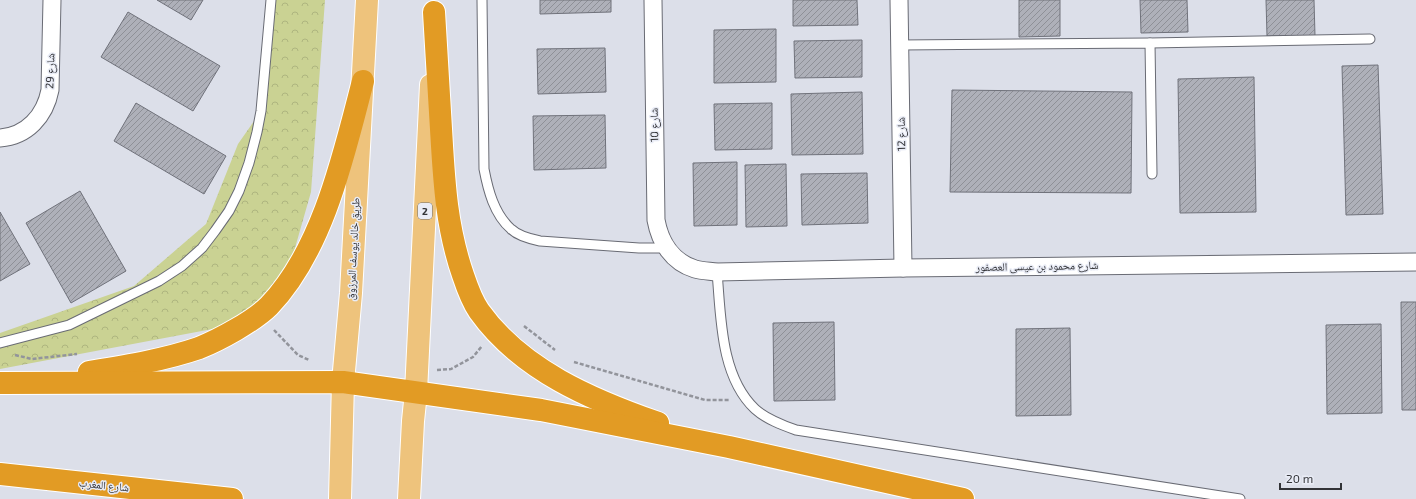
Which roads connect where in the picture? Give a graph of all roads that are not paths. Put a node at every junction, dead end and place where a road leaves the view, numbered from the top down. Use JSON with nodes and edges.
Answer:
{"nodes":[{"id":1,"x":52,"y":0,"type":"edge"},
{"id":2,"x":271,"y":0,"type":"edge"},
{"id":3,"x":368,"y":0,"type":"edge"},
{"id":4,"x":482,"y":0,"type":"edge"},
{"id":5,"x":653,"y":0,"type":"edge"},
{"id":6,"x":899,"y":0,"type":"edge"},
{"id":7,"x":434,"y":6,"type":"edge"},
{"id":8,"x":1370,"y":39,"type":"dead end"},
{"id":9,"x":1150,"y":43,"type":"junction"},
{"id":10,"x":900,"y":45,"type":"junction"},
{"id":11,"x":363,"y":81,"type":"junction"},
{"id":12,"x":0,"y":138,"type":"edge"},
{"id":13,"x":1152,"y":174,"type":"dead end"},
{"id":14,"x":666,"y":248,"type":"junction"},
{"id":15,"x":1416,"y":262,"type":"edge"},
{"id":16,"x":903,"y":268,"type":"junction"},
{"id":17,"x":717,"y":272,"type":"junction"},
{"id":18,"x":0,"y":343,"type":"edge"},
{"id":19,"x":344,"y":382,"type":"junction"},
{"id":20,"x":0,"y":383,"type":"edge"},
{"id":21,"x":25,"y":383,"type":"junction"},
{"id":22,"x":416,"y":392,"type":"junction"},
{"id":23,"x":729,"y":447,"type":"junction"},
{"id":24,"x":0,"y":474,"type":"edge"},
{"id":25,"x":232,"y":499,"type":"edge"},
{"id":26,"x":340,"y":499,"type":"edge"},
{"id":27,"x":409,"y":499,"type":"edge"},
{"id":28,"x":963,"y":499,"type":"edge"},
{"id":29,"x":1240,"y":499,"type":"edge"}],
"edges":[{"from":1,"to":12,"type":"street","name":"شارع 29"},
{"from":2,"to":18,"type":"lane"},
{"from":3,"to":11,"type":"main road","name":"طريق خالد يوسف المرزوق"},
{"from":4,"to":14,"type":"lane"},
{"from":5,"to":14,"type":"street","name":"شارع 10"},
{"from":6,"to":10,"type":"street","name":"شارع 12"},
{"from":7,"to":22,"type":"main road","number":"2"},
{"from":7,"to":23,"type":"highway"},
{"from":8,"to":9,"type":"lane"},
{"from":9,"to":10,"type":"lane"},
{"from":9,"to":13,"type":"lane"},
{"from":10,"to":16,"type":"street","name":"شارع 12"},
{"from":11,"to":19,"type":"main road","name":"طريق خالد يوسف المرزوق"},
{"from":11,"to":21,"type":"highway"},
{"from":14,"to":17,"type":"street","name":"شارع محمود بن عيسى العصفور"},
{"from":15,"to":16,"type":"street","name":"شارع محمود بن عيسى العصفور"},
{"from":16,"to":17,"type":"street","name":"شارع محمود بن عيسى العصفور"},
{"from":17,"to":29,"type":"lane"},
{"from":19,"to":21,"type":"highway"},
{"from":19,"to":22,"type":"highway"},
{"from":19,"to":26,"type":"main road","name":"طريق خالد يوسف المرزوق"},
{"from":20,"to":21,"type":"highway"},
{"from":22,"to":23,"type":"highway"},
{"from":22,"to":27,"type":"main road","number":"2"},
{"from":23,"to":28,"type":"highway"},
{"from":24,"to":25,"type":"highway","name":"شارع المغرب"}]}
